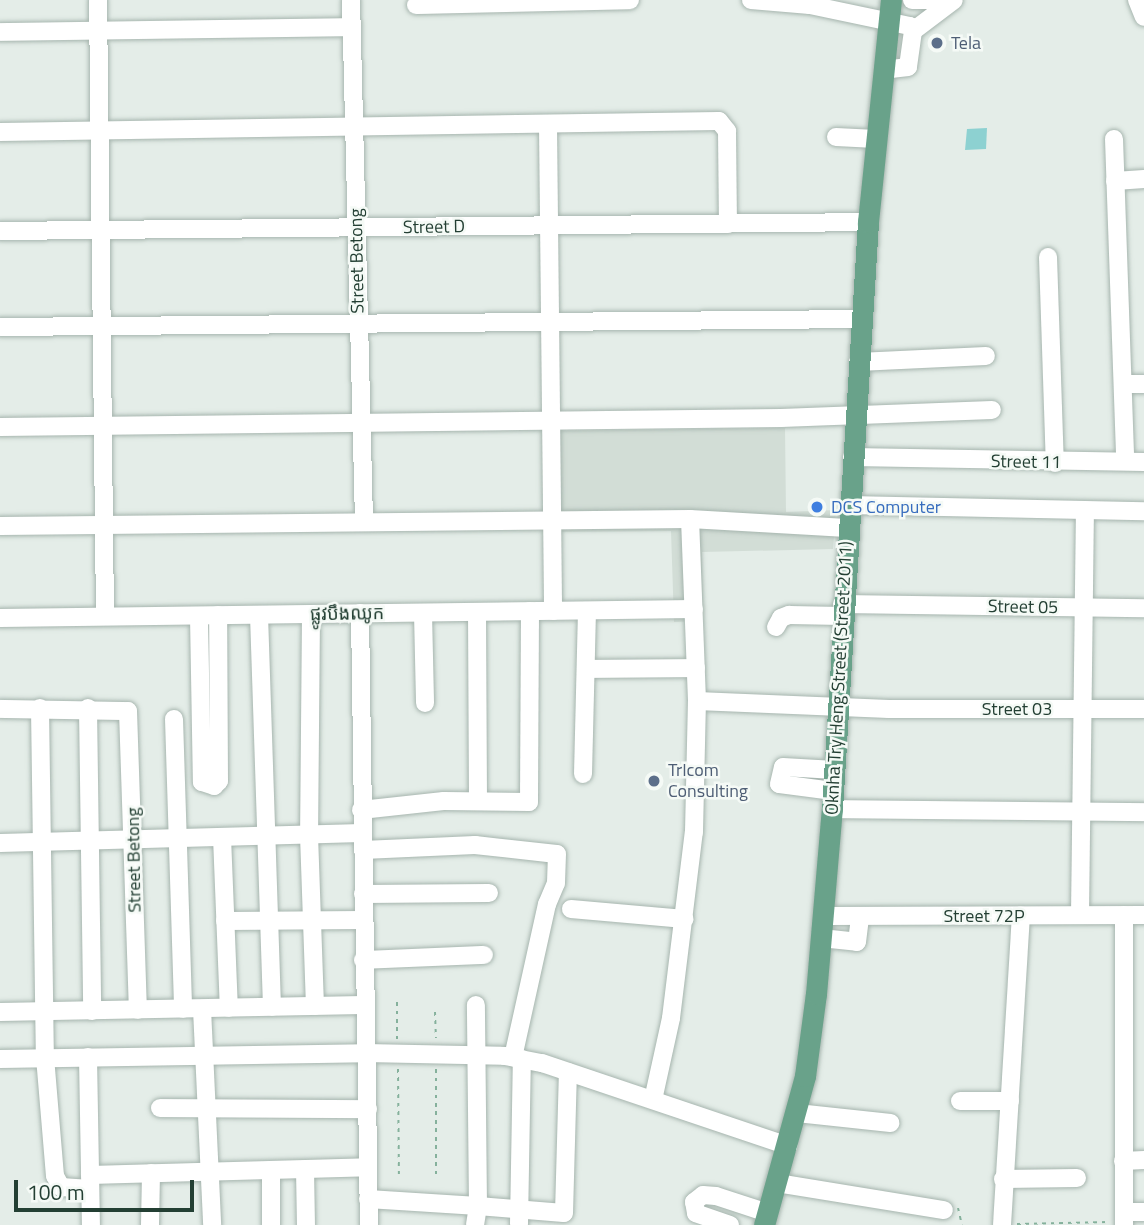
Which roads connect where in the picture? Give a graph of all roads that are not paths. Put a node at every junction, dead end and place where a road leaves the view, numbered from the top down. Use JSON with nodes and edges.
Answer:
{"nodes":[{"id":1,"x":98,"y":0,"type":"edge"},
{"id":2,"x":351,"y":0,"type":"edge"},
{"id":3,"x":630,"y":0,"type":"edge"},
{"id":4,"x":751,"y":0,"type":"edge"},
{"id":5,"x":912,"y":0,"type":"edge"},
{"id":6,"x":933,"y":0,"type":"edge"},
{"id":7,"x":954,"y":0,"type":"edge"},
{"id":8,"x":1137,"y":0,"type":"edge"},
{"id":9,"x":455,"y":3,"type":"edge"},
{"id":10,"x":416,"y":5,"type":"dead end"},
{"id":11,"x":890,"y":10,"type":"edge"},
{"id":12,"x":1144,"y":17,"type":"edge"},
{"id":13,"x":351,"y":27,"type":"junction"},
{"id":14,"x":98,"y":30,"type":"junction"},
{"id":15,"x":913,"y":31,"type":"junction"},
{"id":16,"x":0,"y":32,"type":"edge"},
{"id":17,"x":884,"y":70,"type":"junction"},
{"id":18,"x":548,"y":125,"type":"junction"},
{"id":19,"x":354,"y":128,"type":"junction"},
{"id":20,"x":100,"y":131,"type":"junction"},
{"id":21,"x":0,"y":132,"type":"edge"},
{"id":22,"x":836,"y":137,"type":"dead end"},
{"id":23,"x":876,"y":139,"type":"junction"},
{"id":24,"x":1114,"y":139,"type":"dead end"},
{"id":25,"x":1144,"y":179,"type":"edge"},
{"id":26,"x":1115,"y":181,"type":"junction"},
{"id":27,"x":868,"y":222,"type":"junction"},
{"id":28,"x":728,"y":224,"type":"junction"},
{"id":29,"x":549,"y":225,"type":"junction"},
{"id":30,"x":356,"y":227,"type":"junction"},
{"id":31,"x":0,"y":230,"type":"edge"},
{"id":32,"x":101,"y":230,"type":"junction"},
{"id":33,"x":1048,"y":257,"type":"dead end"},
{"id":34,"x":861,"y":319,"type":"junction"},
{"id":35,"x":550,"y":322,"type":"junction"},
{"id":36,"x":359,"y":324,"type":"junction"},
{"id":37,"x":102,"y":326,"type":"junction"},
{"id":38,"x":0,"y":327,"type":"edge"},
{"id":39,"x":986,"y":356,"type":"dead end"},
{"id":40,"x":858,"y":362,"type":"junction"},
{"id":41,"x":1124,"y":384,"type":"junction"},
{"id":42,"x":1144,"y":384,"type":"edge"},
{"id":43,"x":992,"y":410,"type":"dead end"},
{"id":44,"x":855,"y":416,"type":"junction"},
{"id":45,"x":551,"y":421,"type":"junction"},
{"id":46,"x":361,"y":424,"type":"junction"},
{"id":47,"x":103,"y":426,"type":"junction"},
{"id":48,"x":0,"y":427,"type":"edge"},
{"id":49,"x":852,"y":457,"type":"junction"},
{"id":50,"x":1125,"y":461,"type":"junction"},
{"id":51,"x":1144,"y":462,"type":"edge"},
{"id":52,"x":1055,"y":463,"type":"junction"},
{"id":53,"x":849,"y":505,"type":"junction"},
{"id":54,"x":1084,"y":510,"type":"junction"},
{"id":55,"x":1144,"y":511,"type":"edge"},
{"id":56,"x":690,"y":519,"type":"junction"},
{"id":57,"x":552,"y":520,"type":"junction"},
{"id":58,"x":363,"y":522,"type":"junction"},
{"id":59,"x":104,"y":525,"type":"junction"},
{"id":60,"x":0,"y":526,"type":"edge"},
{"id":61,"x":847,"y":527,"type":"junction"},
{"id":62,"x":1083,"y":608,"type":"junction"},
{"id":63,"x":1144,"y":608,"type":"edge"},
{"id":64,"x":694,"y":609,"type":"junction"},
{"id":65,"x":842,"y":610,"type":"junction"},
{"id":66,"x":530,"y":611,"type":"junction"},
{"id":67,"x":553,"y":611,"type":"junction"},
{"id":68,"x":587,"y":611,"type":"junction"},
{"id":69,"x":423,"y":612,"type":"junction"},
{"id":70,"x":477,"y":612,"type":"junction"},
{"id":71,"x":360,"y":613,"type":"junction"},
{"id":72,"x":312,"y":614,"type":"junction"},
{"id":73,"x":218,"y":615,"type":"junction"},
{"id":74,"x":259,"y":615,"type":"junction"},
{"id":75,"x":199,"y":616,"type":"junction"},
{"id":76,"x":105,"y":617,"type":"junction"},
{"id":77,"x":0,"y":618,"type":"edge"},
{"id":78,"x":776,"y":627,"type":"dead end"},
{"id":79,"x":696,"y":668,"type":"junction"},
{"id":80,"x":587,"y":669,"type":"junction"},
{"id":81,"x":697,"y":701,"type":"junction"},
{"id":82,"x":425,"y":703,"type":"dead end"},
{"id":83,"x":838,"y":706,"type":"junction"},
{"id":84,"x":40,"y":708,"type":"junction"},
{"id":85,"x":88,"y":708,"type":"junction"},
{"id":86,"x":0,"y":709,"type":"edge"},
{"id":87,"x":1082,"y":709,"type":"junction"},
{"id":88,"x":1144,"y":709,"type":"edge"},
{"id":89,"x":174,"y":719,"type":"dead end"},
{"id":90,"x":583,"y":774,"type":"dead end"},
{"id":91,"x":825,"y":786,"type":"junction"},
{"id":92,"x":478,"y":800,"type":"junction"},
{"id":93,"x":360,"y":810,"type":"junction"},
{"id":94,"x":1081,"y":811,"type":"junction"},
{"id":95,"x":1144,"y":812,"type":"edge"},
{"id":96,"x":309,"y":835,"type":"junction"},
{"id":97,"x":265,"y":836,"type":"junction"},
{"id":98,"x":222,"y":837,"type":"junction"},
{"id":99,"x":179,"y":838,"type":"junction"},
{"id":100,"x":133,"y":839,"type":"junction"},
{"id":101,"x":88,"y":841,"type":"junction"},
{"id":102,"x":41,"y":842,"type":"junction"},
{"id":103,"x":362,"y":842,"type":"junction"},
{"id":104,"x":0,"y":843,"type":"edge"},
{"id":105,"x":489,"y":893,"type":"dead end"},
{"id":106,"x":363,"y":894,"type":"junction"},
{"id":107,"x":571,"y":909,"type":"dead end"},
{"id":108,"x":1080,"y":915,"type":"junction"},
{"id":109,"x":1124,"y":915,"type":"junction"},
{"id":110,"x":1144,"y":915,"type":"edge"},
{"id":111,"x":824,"y":916,"type":"junction"},
{"id":112,"x":1021,"y":916,"type":"junction"},
{"id":113,"x":860,"y":917,"type":"junction"},
{"id":114,"x":684,"y":919,"type":"junction"},
{"id":115,"x":312,"y":920,"type":"junction"},
{"id":116,"x":363,"y":920,"type":"junction"},
{"id":117,"x":225,"y":921,"type":"junction"},
{"id":118,"x":268,"y":921,"type":"junction"},
{"id":119,"x":821,"y":938,"type":"junction"},
{"id":120,"x":484,"y":956,"type":"dead end"},
{"id":121,"x":363,"y":960,"type":"junction"},
{"id":122,"x":476,"y":1005,"type":"dead end"},
{"id":123,"x":315,"y":1006,"type":"junction"},
{"id":124,"x":363,"y":1006,"type":"junction"},
{"id":125,"x":272,"y":1007,"type":"junction"},
{"id":126,"x":229,"y":1008,"type":"junction"},
{"id":127,"x":183,"y":1009,"type":"junction"},
{"id":128,"x":202,"y":1009,"type":"junction"},
{"id":129,"x":138,"y":1010,"type":"junction"},
{"id":130,"x":92,"y":1011,"type":"junction"},
{"id":131,"x":44,"y":1012,"type":"junction"},
{"id":132,"x":0,"y":1013,"type":"edge"},
{"id":133,"x":365,"y":1053,"type":"junction"},
{"id":134,"x":476,"y":1053,"type":"junction"},
{"id":135,"x":206,"y":1056,"type":"junction"},
{"id":136,"x":45,"y":1057,"type":"junction"},
{"id":137,"x":88,"y":1057,"type":"junction"},
{"id":138,"x":517,"y":1058,"type":"junction"},
{"id":139,"x":0,"y":1059,"type":"edge"},
{"id":140,"x":568,"y":1072,"type":"junction"},
{"id":141,"x":653,"y":1100,"type":"junction"},
{"id":142,"x":960,"y":1101,"type":"dead end"},
{"id":143,"x":1010,"y":1101,"type":"junction"},
{"id":144,"x":160,"y":1108,"type":"dead end"},
{"id":145,"x":209,"y":1108,"type":"junction"},
{"id":146,"x":368,"y":1109,"type":"junction"},
{"id":147,"x":797,"y":1113,"type":"junction"},
{"id":148,"x":890,"y":1123,"type":"dead end"},
{"id":149,"x":788,"y":1146,"type":"junction"},
{"id":150,"x":1144,"y":1160,"type":"edge"},
{"id":151,"x":1123,"y":1161,"type":"junction"},
{"id":152,"x":368,"y":1167,"type":"junction"},
{"id":153,"x":305,"y":1169,"type":"junction"},
{"id":154,"x":271,"y":1170,"type":"junction"},
{"id":155,"x":210,"y":1172,"type":"junction"},
{"id":156,"x":151,"y":1173,"type":"junction"},
{"id":157,"x":1077,"y":1178,"type":"dead end"},
{"id":158,"x":1003,"y":1179,"type":"junction"},
{"id":159,"x":90,"y":1182,"type":"junction"},
{"id":160,"x":777,"y":1183,"type":"junction"},
{"id":161,"x":368,"y":1199,"type":"junction"},
{"id":162,"x":478,"y":1206,"type":"junction"},
{"id":163,"x":944,"y":1210,"type":"dead end"},
{"id":164,"x":1144,"y":1212,"type":"edge"},
{"id":165,"x":519,"y":1218,"type":"edge"},
{"id":166,"x":766,"y":1219,"type":"edge"},
{"id":167,"x":1124,"y":1220,"type":"edge"},
{"id":168,"x":91,"y":1225,"type":"edge"},
{"id":169,"x":150,"y":1225,"type":"edge"},
{"id":170,"x":212,"y":1225,"type":"edge"},
{"id":171,"x":271,"y":1225,"type":"edge"},
{"id":172,"x":306,"y":1225,"type":"edge"},
{"id":173,"x":369,"y":1225,"type":"edge"},
{"id":174,"x":475,"y":1225,"type":"edge"},
{"id":175,"x":730,"y":1225,"type":"edge"},
{"id":176,"x":1002,"y":1225,"type":"edge"}],
"edges":[{"from":1,"to":14,"type":"street"},
{"from":2,"to":13,"type":"street","name":"Street Betong"},
{"from":3,"to":9,"type":"street"},
{"from":4,"to":11,"type":"street"},
{"from":5,"to":6,"type":"street"},
{"from":7,"to":15,"type":"street"},
{"from":8,"to":12,"type":"street"},
{"from":9,"to":10,"type":"street"},
{"from":11,"to":15,"type":"street"},
{"from":11,"to":17,"type":"main road","name":"Oknha Try Heng Street (Street 2011)"},
{"from":13,"to":14,"type":"street"},
{"from":13,"to":19,"type":"street","name":"Street Betong"},
{"from":14,"to":16,"type":"street"},
{"from":14,"to":20,"type":"street"},
{"from":15,"to":17,"type":"street"},
{"from":17,"to":23,"type":"main road","name":"Oknha Try Heng Street (Street 2011)"},
{"from":18,"to":19,"type":"street"},
{"from":18,"to":28,"type":"street"},
{"from":18,"to":29,"type":"street"},
{"from":19,"to":20,"type":"street"},
{"from":19,"to":30,"type":"street","name":"Street Betong"},
{"from":20,"to":21,"type":"street"},
{"from":20,"to":32,"type":"street"},
{"from":22,"to":23,"type":"street"},
{"from":23,"to":27,"type":"main road","name":"Oknha Try Heng Street (Street 2011)"},
{"from":24,"to":26,"type":"street"},
{"from":25,"to":26,"type":"street"},
{"from":26,"to":41,"type":"street"},
{"from":27,"to":28,"type":"street","name":"Street D"},
{"from":27,"to":34,"type":"main road","name":"Oknha Try Heng Street (Street 2011)"},
{"from":28,"to":29,"type":"street","name":"Street D"},
{"from":29,"to":30,"type":"street","name":"Street D"},
{"from":29,"to":35,"type":"street"},
{"from":30,"to":32,"type":"street","name":"Street D"},
{"from":30,"to":36,"type":"street","name":"Street Betong"},
{"from":31,"to":32,"type":"street","name":"Street D"},
{"from":32,"to":37,"type":"street"},
{"from":33,"to":52,"type":"street"},
{"from":34,"to":35,"type":"street"},
{"from":34,"to":40,"type":"main road","name":"Oknha Try Heng Street (Street 2011)"},
{"from":35,"to":36,"type":"street"},
{"from":35,"to":45,"type":"street"},
{"from":36,"to":37,"type":"street"},
{"from":36,"to":46,"type":"street","name":"Street Betong"},
{"from":37,"to":38,"type":"street"},
{"from":37,"to":47,"type":"street"},
{"from":39,"to":40,"type":"street"},
{"from":40,"to":44,"type":"main road","name":"Oknha Try Heng Street (Street 2011)"},
{"from":41,"to":42,"type":"street"},
{"from":41,"to":50,"type":"street"},
{"from":43,"to":44,"type":"street"},
{"from":44,"to":45,"type":"street"},
{"from":44,"to":49,"type":"main road","name":"Oknha Try Heng Street (Street 2011)"},
{"from":45,"to":46,"type":"street"},
{"from":45,"to":57,"type":"street"},
{"from":46,"to":47,"type":"street"},
{"from":46,"to":58,"type":"street","name":"Street Betong"},
{"from":47,"to":48,"type":"street"},
{"from":47,"to":59,"type":"street"},
{"from":49,"to":52,"type":"street","name":"Street 11"},
{"from":49,"to":53,"type":"main road","name":"Oknha Try Heng Street (Street 2011)"},
{"from":50,"to":51,"type":"street","name":"Street 11"},
{"from":50,"to":52,"type":"street","name":"Street 11"},
{"from":53,"to":54,"type":"street"},
{"from":53,"to":61,"type":"main road","name":"Oknha Try Heng Street (Street 2011)"},
{"from":54,"to":55,"type":"street"},
{"from":54,"to":62,"type":"street"},
{"from":56,"to":57,"type":"street"},
{"from":56,"to":61,"type":"street"},
{"from":56,"to":64,"type":"street"},
{"from":57,"to":58,"type":"street"},
{"from":57,"to":67,"type":"street"},
{"from":58,"to":59,"type":"street"},
{"from":59,"to":60,"type":"street"},
{"from":59,"to":76,"type":"street"},
{"from":61,"to":65,"type":"main road","name":"Oknha Try Heng Street (Street 2011)"},
{"from":62,"to":63,"type":"street","name":"Street 05"},
{"from":62,"to":65,"type":"street","name":"Street 05"},
{"from":62,"to":87,"type":"street"},
{"from":64,"to":68,"type":"street","name":"ផ្លូវបឹងឈូក"},
{"from":64,"to":79,"type":"street"},
{"from":65,"to":78,"type":"street","name":"Street 05"},
{"from":65,"to":83,"type":"main road","name":"Oknha Try Heng Street (Street 2011)"},
{"from":66,"to":67,"type":"street","name":"ផ្លូវបឹងឈូក"},
{"from":66,"to":70,"type":"street","name":"ផ្លូវបឹងឈូក"},
{"from":66,"to":92,"type":"street"},
{"from":67,"to":68,"type":"street","name":"ផ្លូវបឹងឈូក"},
{"from":68,"to":80,"type":"street"},
{"from":69,"to":70,"type":"street","name":"ផ្លូវបឹងឈូក"},
{"from":69,"to":71,"type":"street","name":"ផ្លូវបឹងឈូក"},
{"from":69,"to":82,"type":"street"},
{"from":70,"to":92,"type":"street"},
{"from":71,"to":72,"type":"street","name":"ផ្លូវបឹងឈូក"},
{"from":71,"to":93,"type":"street"},
{"from":72,"to":74,"type":"street","name":"ផ្លូវបឹងឈូក"},
{"from":72,"to":96,"type":"street"},
{"from":73,"to":74,"type":"street","name":"ផ្លូវបឹងឈូក"},
{"from":73,"to":75,"type":"street","name":"ផ្លូវបឹងឈូក"},
{"from":73,"to":75,"type":"street"},
{"from":74,"to":97,"type":"street"},
{"from":75,"to":76,"type":"street","name":"ផ្លូវបឹងឈូក"},
{"from":76,"to":77,"type":"street","name":"ផ្លូវបឹងឈូក"},
{"from":79,"to":80,"type":"street"},
{"from":79,"to":81,"type":"street"},
{"from":80,"to":90,"type":"street"},
{"from":81,"to":83,"type":"street","name":"Street 03"},
{"from":81,"to":114,"type":"street"},
{"from":83,"to":87,"type":"street","name":"Street 03"},
{"from":83,"to":91,"type":"main road","name":"Oknha Try Heng Street (Street 2011)"},
{"from":84,"to":85,"type":"street"},
{"from":84,"to":86,"type":"street"},
{"from":84,"to":102,"type":"street"},
{"from":85,"to":100,"type":"street","name":"Street Betong"},
{"from":85,"to":101,"type":"street"},
{"from":87,"to":88,"type":"street","name":"Street 03"},
{"from":87,"to":94,"type":"street"},
{"from":89,"to":99,"type":"street"},
{"from":91,"to":94,"type":"street"},
{"from":91,"to":111,"type":"main road","name":"Oknha Try Heng Street (Street 2011)"},
{"from":92,"to":93,"type":"street"},
{"from":93,"to":103,"type":"street"},
{"from":94,"to":95,"type":"street"},
{"from":94,"to":108,"type":"street"},
{"from":96,"to":97,"type":"street"},
{"from":96,"to":103,"type":"street"},
{"from":96,"to":115,"type":"street"},
{"from":97,"to":98,"type":"street"},
{"from":97,"to":118,"type":"street"},
{"from":98,"to":99,"type":"street"},
{"from":98,"to":117,"type":"street"},
{"from":99,"to":100,"type":"street"},
{"from":99,"to":127,"type":"street"},
{"from":100,"to":101,"type":"street"},
{"from":100,"to":129,"type":"street","name":"Street Betong"},
{"from":101,"to":102,"type":"street"},
{"from":101,"to":130,"type":"street"},
{"from":102,"to":104,"type":"street"},
{"from":102,"to":131,"type":"street"},
{"from":103,"to":106,"type":"street"},
{"from":103,"to":138,"type":"street"},
{"from":105,"to":106,"type":"street"},
{"from":106,"to":116,"type":"street"},
{"from":107,"to":114,"type":"street"},
{"from":108,"to":109,"type":"street","name":"Street 72P"},
{"from":108,"to":112,"type":"street","name":"Street 72P"},
{"from":109,"to":110,"type":"street","name":"Street 72P"},
{"from":109,"to":151,"type":"street"},
{"from":111,"to":113,"type":"street","name":"Street 72P"},
{"from":111,"to":119,"type":"main road","name":"Oknha Try Heng Street (Street 2011)"},
{"from":112,"to":113,"type":"street","name":"Street 72P"},
{"from":112,"to":143,"type":"street"},
{"from":113,"to":119,"type":"street"},
{"from":114,"to":141,"type":"street"},
{"from":115,"to":116,"type":"street"},
{"from":115,"to":118,"type":"street"},
{"from":115,"to":123,"type":"street"},
{"from":116,"to":121,"type":"street"},
{"from":117,"to":118,"type":"street"},
{"from":117,"to":126,"type":"street"},
{"from":118,"to":125,"type":"street"},
{"from":119,"to":147,"type":"main road","name":"Oknha Try Heng Street (Street 2011)"},
{"from":120,"to":121,"type":"street"},
{"from":121,"to":124,"type":"street"},
{"from":122,"to":134,"type":"street"},
{"from":123,"to":124,"type":"street"},
{"from":123,"to":125,"type":"street"},
{"from":124,"to":133,"type":"street"},
{"from":125,"to":126,"type":"street"},
{"from":126,"to":128,"type":"street"},
{"from":127,"to":128,"type":"street"},
{"from":127,"to":129,"type":"street"},
{"from":128,"to":135,"type":"street"},
{"from":129,"to":130,"type":"street"},
{"from":130,"to":131,"type":"street"},
{"from":131,"to":132,"type":"street"},
{"from":131,"to":136,"type":"street"},
{"from":133,"to":134,"type":"street"},
{"from":133,"to":135,"type":"street"},
{"from":133,"to":146,"type":"street"},
{"from":134,"to":138,"type":"street"},
{"from":134,"to":162,"type":"street"},
{"from":135,"to":137,"type":"street"},
{"from":135,"to":145,"type":"street"},
{"from":136,"to":137,"type":"street"},
{"from":136,"to":139,"type":"street"},
{"from":136,"to":159,"type":"street"},
{"from":137,"to":159,"type":"street"},
{"from":138,"to":140,"type":"street"},
{"from":138,"to":165,"type":"street"},
{"from":140,"to":141,"type":"street"},
{"from":140,"to":165,"type":"street"},
{"from":141,"to":149,"type":"street"},
{"from":142,"to":143,"type":"street"},
{"from":143,"to":158,"type":"street"},
{"from":144,"to":145,"type":"street"},
{"from":145,"to":146,"type":"street"},
{"from":145,"to":155,"type":"street"},
{"from":146,"to":152,"type":"street"},
{"from":147,"to":148,"type":"street"},
{"from":147,"to":149,"type":"main road","name":"Oknha Try Heng Street (Street 2011)"},
{"from":149,"to":160,"type":"main road","name":"Oknha Try Heng Street (Street 2011)"},
{"from":150,"to":151,"type":"street"},
{"from":151,"to":167,"type":"street"},
{"from":152,"to":153,"type":"street"},
{"from":152,"to":161,"type":"street"},
{"from":153,"to":154,"type":"street"},
{"from":153,"to":172,"type":"street"},
{"from":154,"to":155,"type":"street"},
{"from":154,"to":171,"type":"street"},
{"from":155,"to":156,"type":"street"},
{"from":155,"to":170,"type":"street"},
{"from":156,"to":159,"type":"street"},
{"from":156,"to":169,"type":"street"},
{"from":157,"to":158,"type":"street"},
{"from":158,"to":176,"type":"street"},
{"from":159,"to":168,"type":"street"},
{"from":160,"to":163,"type":"street"},
{"from":160,"to":166,"type":"main road","name":"Oknha Try Heng Street (Street 2011)"},
{"from":161,"to":162,"type":"street"},
{"from":161,"to":173,"type":"street"},
{"from":162,"to":165,"type":"street"},
{"from":162,"to":174,"type":"street"},
{"from":164,"to":167,"type":"street"},
{"from":166,"to":175,"type":"street"}]}
